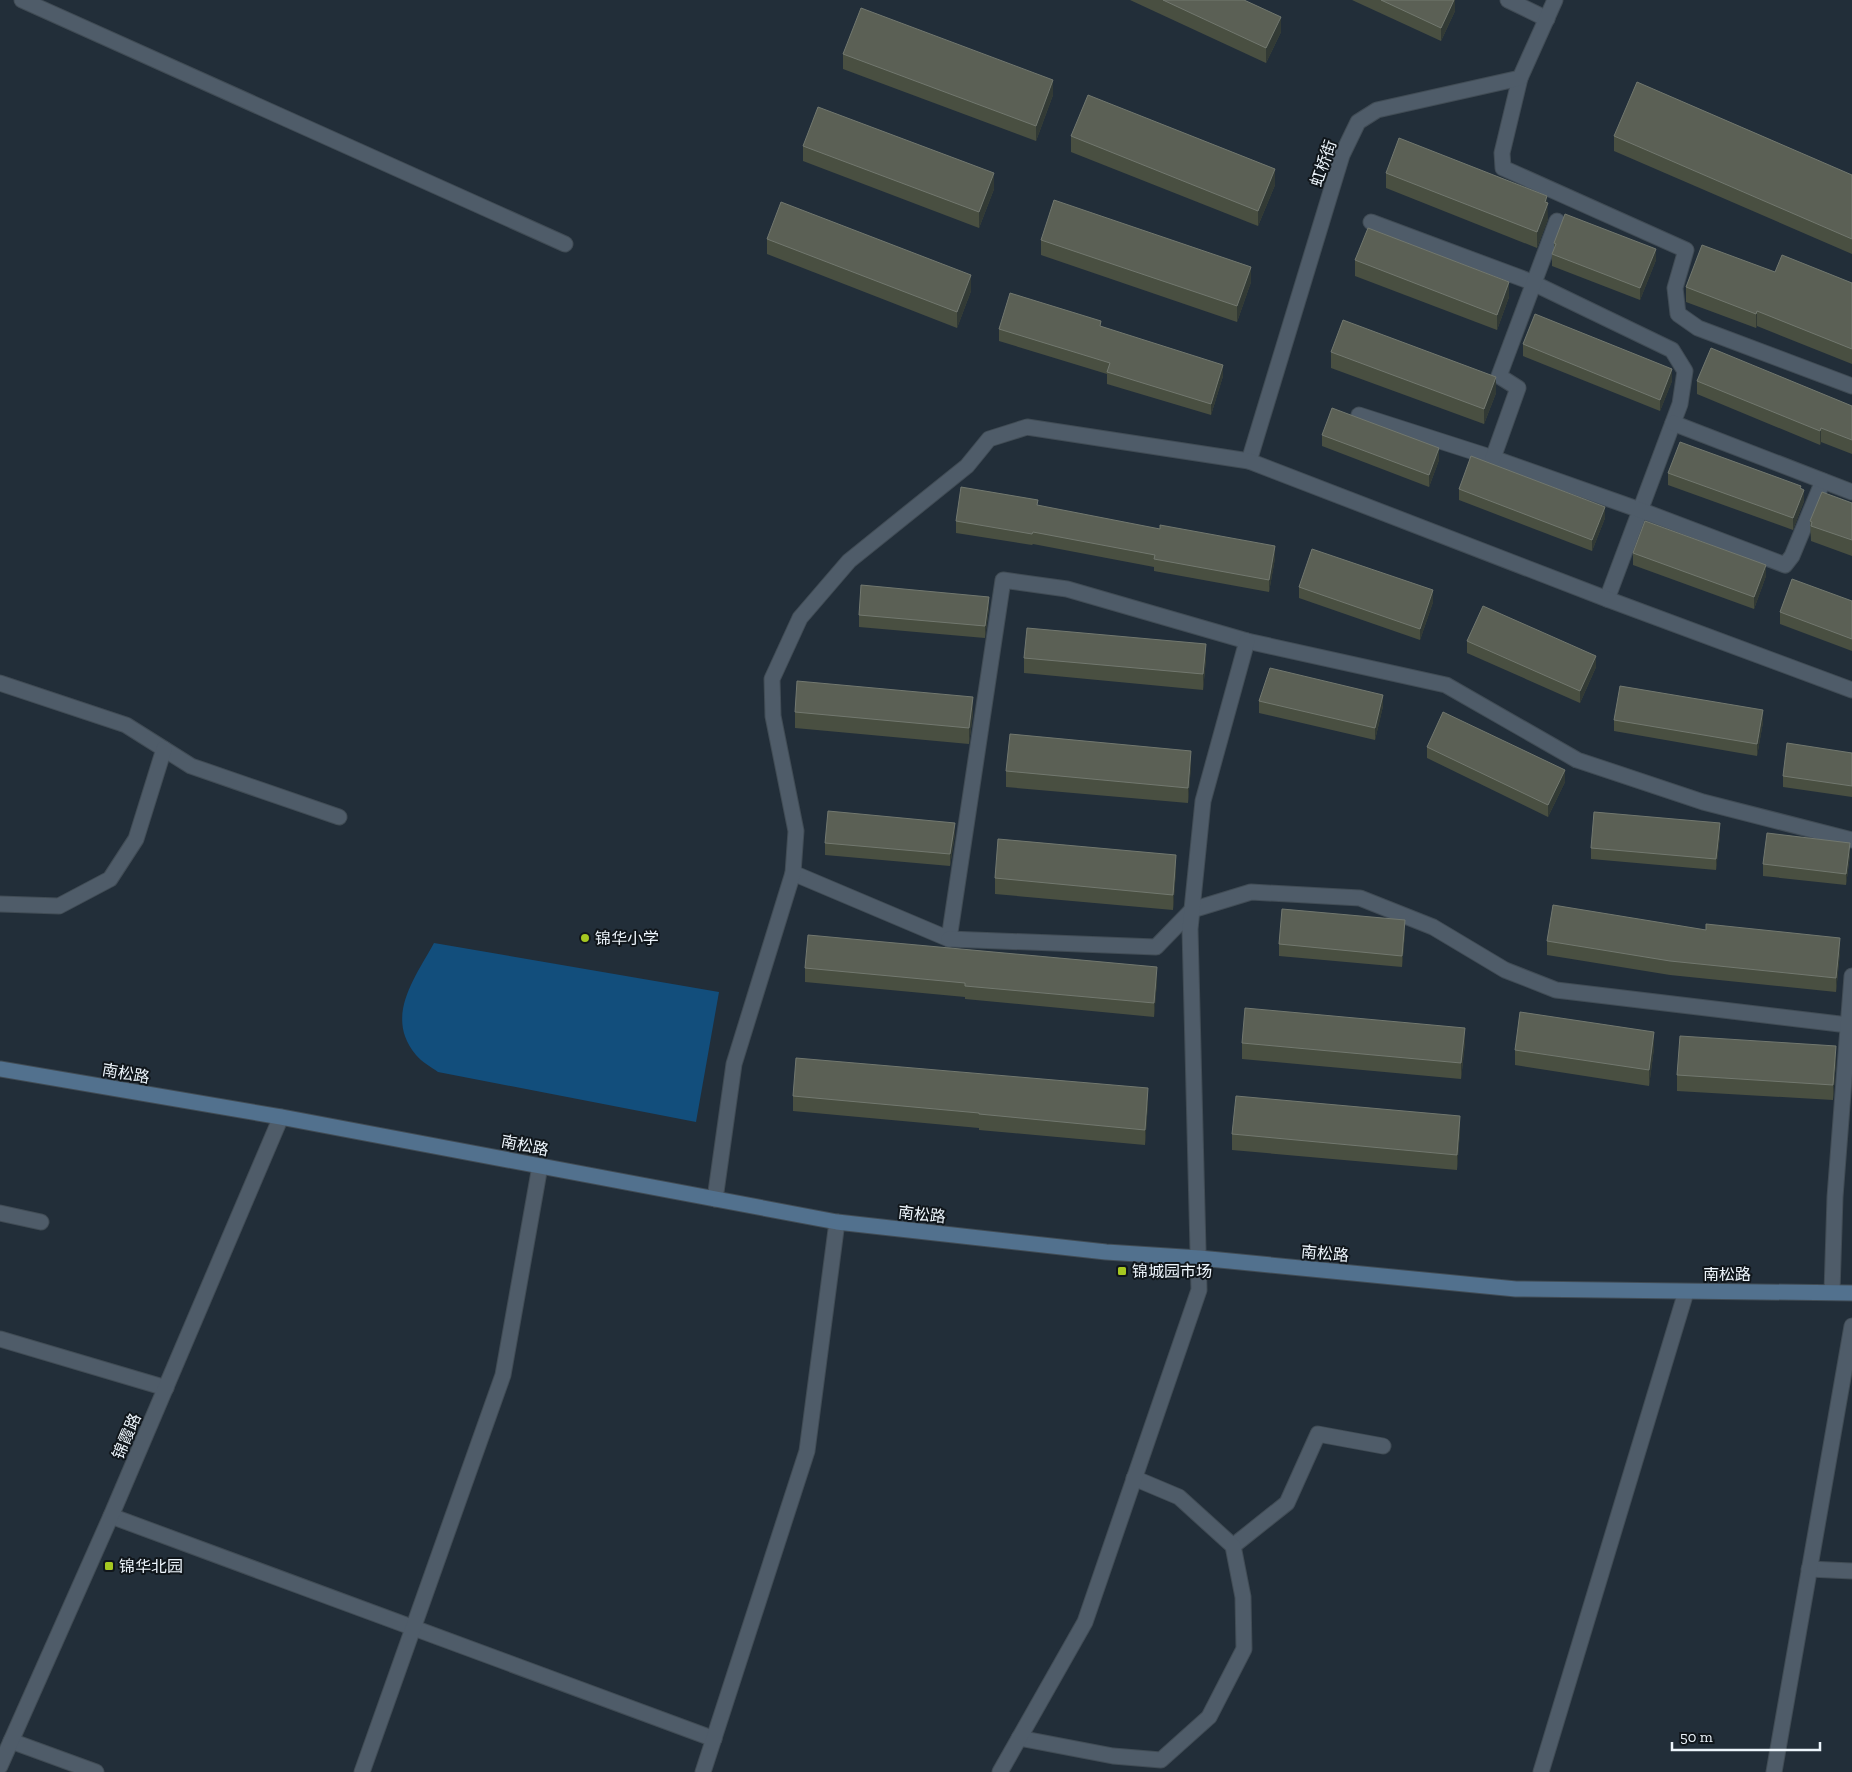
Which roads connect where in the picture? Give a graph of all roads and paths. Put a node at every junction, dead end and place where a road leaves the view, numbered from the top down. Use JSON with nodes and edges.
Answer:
{"nodes":[{"id":1,"x":22,"y":0,"type":"edge"},
{"id":2,"x":1508,"y":0,"type":"edge"},
{"id":3,"x":1555,"y":0,"type":"edge"},
{"id":4,"x":1547,"y":19,"type":"junction"},
{"id":5,"x":1520,"y":78,"type":"junction"},
{"id":6,"x":1557,"y":221,"type":"dead end"},
{"id":7,"x":1371,"y":222,"type":"dead end"},
{"id":8,"x":565,"y":244,"type":"dead end"},
{"id":9,"x":1534,"y":284,"type":"junction"},
{"id":10,"x":1852,"y":386,"type":"edge"},
{"id":11,"x":1359,"y":415,"type":"dead end"},
{"id":12,"x":1673,"y":422,"type":"junction"},
{"id":13,"x":1493,"y":458,"type":"junction"},
{"id":14,"x":1248,"y":461,"type":"junction"},
{"id":15,"x":1824,"y":481,"type":"junction"},
{"id":16,"x":1852,"y":492,"type":"edge"},
{"id":17,"x":1640,"y":510,"type":"junction"},
{"id":18,"x":1607,"y":599,"type":"junction"},
{"id":19,"x":1247,"y":640,"type":"junction"},
{"id":20,"x":0,"y":683,"type":"edge"},
{"id":21,"x":1852,"y":690,"type":"edge"},
{"id":22,"x":164,"y":749,"type":"junction"},
{"id":23,"x":339,"y":817,"type":"dead end"},
{"id":24,"x":1852,"y":840,"type":"edge"},
{"id":25,"x":793,"y":873,"type":"junction"},
{"id":26,"x":0,"y":904,"type":"edge"},
{"id":27,"x":1192,"y":910,"type":"junction"},
{"id":28,"x":949,"y":939,"type":"junction"},
{"id":29,"x":1852,"y":976,"type":"edge"},
{"id":30,"x":1848,"y":1025,"type":"junction"},
{"id":31,"x":0,"y":1069,"type":"edge"},
{"id":32,"x":281,"y":1117,"type":"junction"},
{"id":33,"x":540,"y":1166,"type":"junction"},
{"id":34,"x":715,"y":1199,"type":"junction"},
{"id":35,"x":0,"y":1213,"type":"edge"},
{"id":36,"x":41,"y":1222,"type":"dead end"},
{"id":37,"x":837,"y":1222,"type":"junction"},
{"id":38,"x":1199,"y":1258,"type":"junction"},
{"id":39,"x":1686,"y":1292,"type":"junction"},
{"id":40,"x":1832,"y":1292,"type":"junction"},
{"id":41,"x":1852,"y":1293,"type":"edge"},
{"id":42,"x":1852,"y":1326,"type":"edge"},
{"id":43,"x":0,"y":1339,"type":"edge"},
{"id":44,"x":166,"y":1388,"type":"junction"},
{"id":45,"x":1383,"y":1446,"type":"dead end"},
{"id":46,"x":1134,"y":1478,"type":"junction"},
{"id":47,"x":111,"y":1516,"type":"junction"},
{"id":48,"x":1233,"y":1546,"type":"junction"},
{"id":49,"x":1810,"y":1569,"type":"junction"},
{"id":50,"x":1852,"y":1571,"type":"edge"},
{"id":51,"x":414,"y":1628,"type":"junction"},
{"id":52,"x":1019,"y":1738,"type":"junction"},
{"id":53,"x":714,"y":1739,"type":"junction"},
{"id":54,"x":11,"y":1740,"type":"junction"},
{"id":55,"x":1148,"y":1765,"type":"edge"},
{"id":56,"x":0,"y":1766,"type":"edge"},
{"id":57,"x":96,"y":1772,"type":"edge"},
{"id":58,"x":362,"y":1772,"type":"edge"},
{"id":59,"x":704,"y":1772,"type":"edge"},
{"id":60,"x":1000,"y":1772,"type":"edge"},
{"id":61,"x":1541,"y":1772,"type":"edge"},
{"id":62,"x":1774,"y":1772,"type":"edge"}],
"edges":[{"from":1,"to":8,"type":"street"},
{"from":2,"to":4,"type":"street"},
{"from":3,"to":4,"type":"street"},
{"from":4,"to":5,"type":"street"},
{"from":5,"to":10,"type":"street"},
{"from":5,"to":14,"type":"street","name":"虹桥街"},
{"from":6,"to":9,"type":"street"},
{"from":7,"to":9,"type":"street"},
{"from":9,"to":12,"type":"street"},
{"from":9,"to":13,"type":"street"},
{"from":11,"to":13,"type":"street"},
{"from":12,"to":15,"type":"street"},
{"from":12,"to":17,"type":"street"},
{"from":13,"to":17,"type":"street"},
{"from":14,"to":18,"type":"street"},
{"from":14,"to":25,"type":"street"},
{"from":15,"to":16,"type":"street"},
{"from":15,"to":17,"type":"street"},
{"from":17,"to":18,"type":"street"},
{"from":18,"to":21,"type":"street"},
{"from":19,"to":24,"type":"street"},
{"from":19,"to":27,"type":"street"},
{"from":19,"to":28,"type":"street"},
{"from":20,"to":22,"type":"street"},
{"from":22,"to":23,"type":"street"},
{"from":22,"to":26,"type":"street"},
{"from":25,"to":28,"type":"street"},
{"from":25,"to":34,"type":"street"},
{"from":27,"to":28,"type":"street"},
{"from":27,"to":30,"type":"street"},
{"from":27,"to":38,"type":"street"},
{"from":29,"to":30,"type":"street"},
{"from":30,"to":40,"type":"street"},
{"from":31,"to":32,"type":"street","name":"南松路"},
{"from":32,"to":33,"type":"street","name":"南松路"},
{"from":32,"to":44,"type":"street","name":"锦霞路"},
{"from":33,"to":34,"type":"street","name":"南松路"},
{"from":33,"to":51,"type":"street"},
{"from":34,"to":37,"type":"street","name":"南松路"},
{"from":35,"to":36,"type":"street"},
{"from":37,"to":38,"type":"street","name":"南松路"},
{"from":37,"to":53,"type":"street"},
{"from":38,"to":39,"type":"street","name":"南松路"},
{"from":38,"to":46,"type":"street"},
{"from":39,"to":40,"type":"street","name":"南松路"},
{"from":39,"to":61,"type":"street"},
{"from":40,"to":41,"type":"street","name":"南松路"},
{"from":42,"to":49,"type":"street"},
{"from":43,"to":44,"type":"street"},
{"from":44,"to":47,"type":"street","name":"锦霞路"},
{"from":45,"to":48,"type":"street"},
{"from":46,"to":48,"type":"street"},
{"from":46,"to":52,"type":"street"},
{"from":47,"to":51,"type":"street"},
{"from":47,"to":54,"type":"street","name":"锦霞路"},
{"from":48,"to":55,"type":"street"},
{"from":49,"to":50,"type":"street"},
{"from":49,"to":62,"type":"street"},
{"from":51,"to":53,"type":"street"},
{"from":51,"to":58,"type":"street"},
{"from":52,"to":55,"type":"street"},
{"from":52,"to":60,"type":"street"},
{"from":53,"to":59,"type":"street"},
{"from":54,"to":56,"type":"street","name":"锦霞路"},
{"from":54,"to":57,"type":"street"}]}
